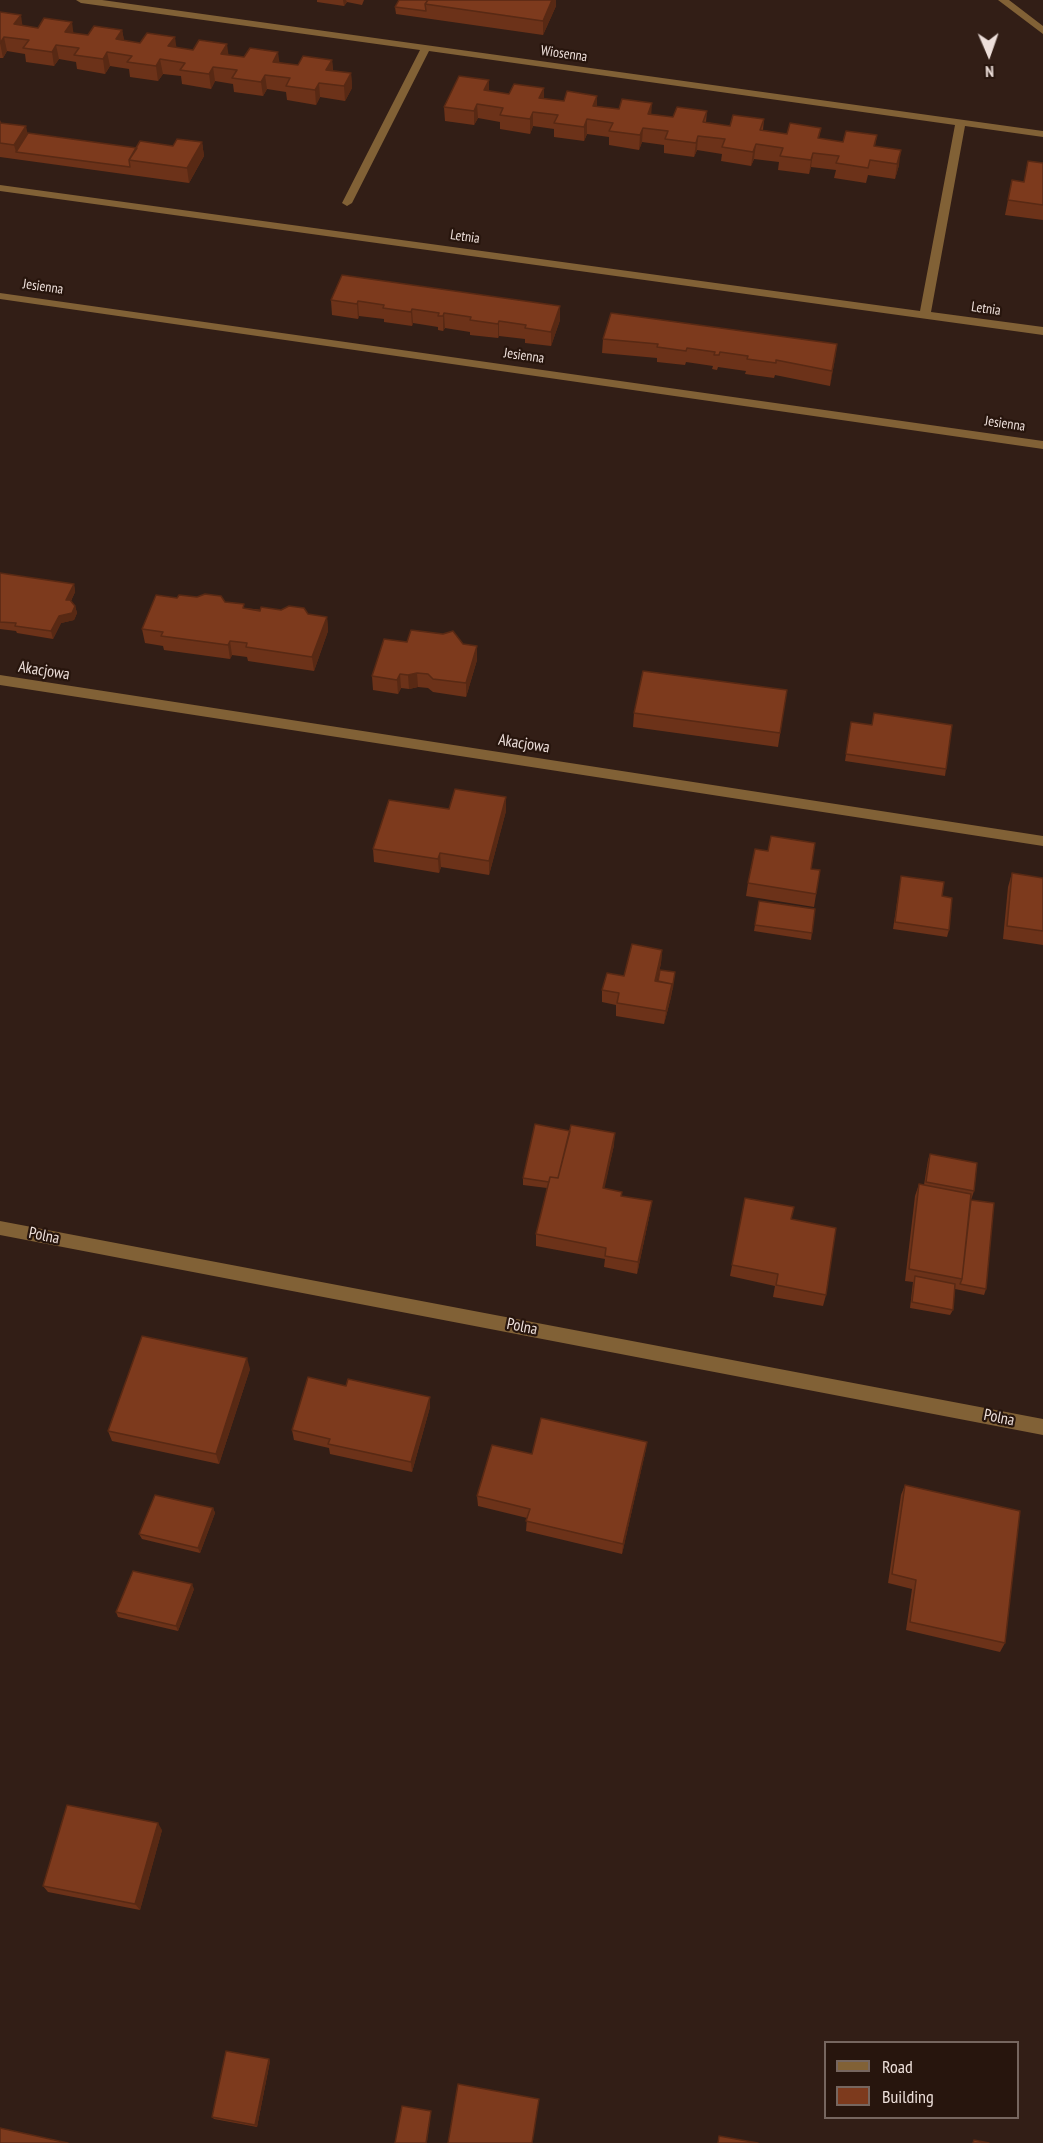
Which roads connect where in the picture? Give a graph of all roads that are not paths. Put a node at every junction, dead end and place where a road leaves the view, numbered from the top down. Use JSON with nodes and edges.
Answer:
{"nodes":[{"id":1,"x":81,"y":0,"type":"edge"},
{"id":2,"x":1003,"y":0,"type":"edge"},
{"id":3,"x":1043,"y":31,"type":"edge"},
{"id":4,"x":426,"y":48,"type":"junction"},
{"id":5,"x":960,"y":123,"type":"junction"},
{"id":6,"x":1043,"y":134,"type":"edge"},
{"id":7,"x":0,"y":188,"type":"edge"},
{"id":8,"x":347,"y":203,"type":"dead end"},
{"id":9,"x":0,"y":296,"type":"edge"},
{"id":10,"x":925,"y":316,"type":"junction"},
{"id":11,"x":1043,"y":331,"type":"edge"},
{"id":12,"x":1043,"y":445,"type":"edge"},
{"id":13,"x":0,"y":681,"type":"edge"},
{"id":14,"x":1043,"y":841,"type":"edge"},
{"id":15,"x":0,"y":1228,"type":"edge"},
{"id":16,"x":1043,"y":1427,"type":"edge"}],
"edges":[{"from":1,"to":4,"type":"street","name":"Wiosenna"},
{"from":2,"to":3,"type":"street"},
{"from":4,"to":5,"type":"street","name":"Wiosenna"},
{"from":4,"to":8,"type":"street"},
{"from":5,"to":6,"type":"street","name":"Wiosenna"},
{"from":5,"to":10,"type":"street"},
{"from":7,"to":10,"type":"street","name":"Letnia"},
{"from":9,"to":12,"type":"street","name":"Jesienna"},
{"from":10,"to":11,"type":"street","name":"Letnia"},
{"from":13,"to":14,"type":"street","name":"Akacjowa"},
{"from":15,"to":16,"type":"street","name":"Polna"}]}
